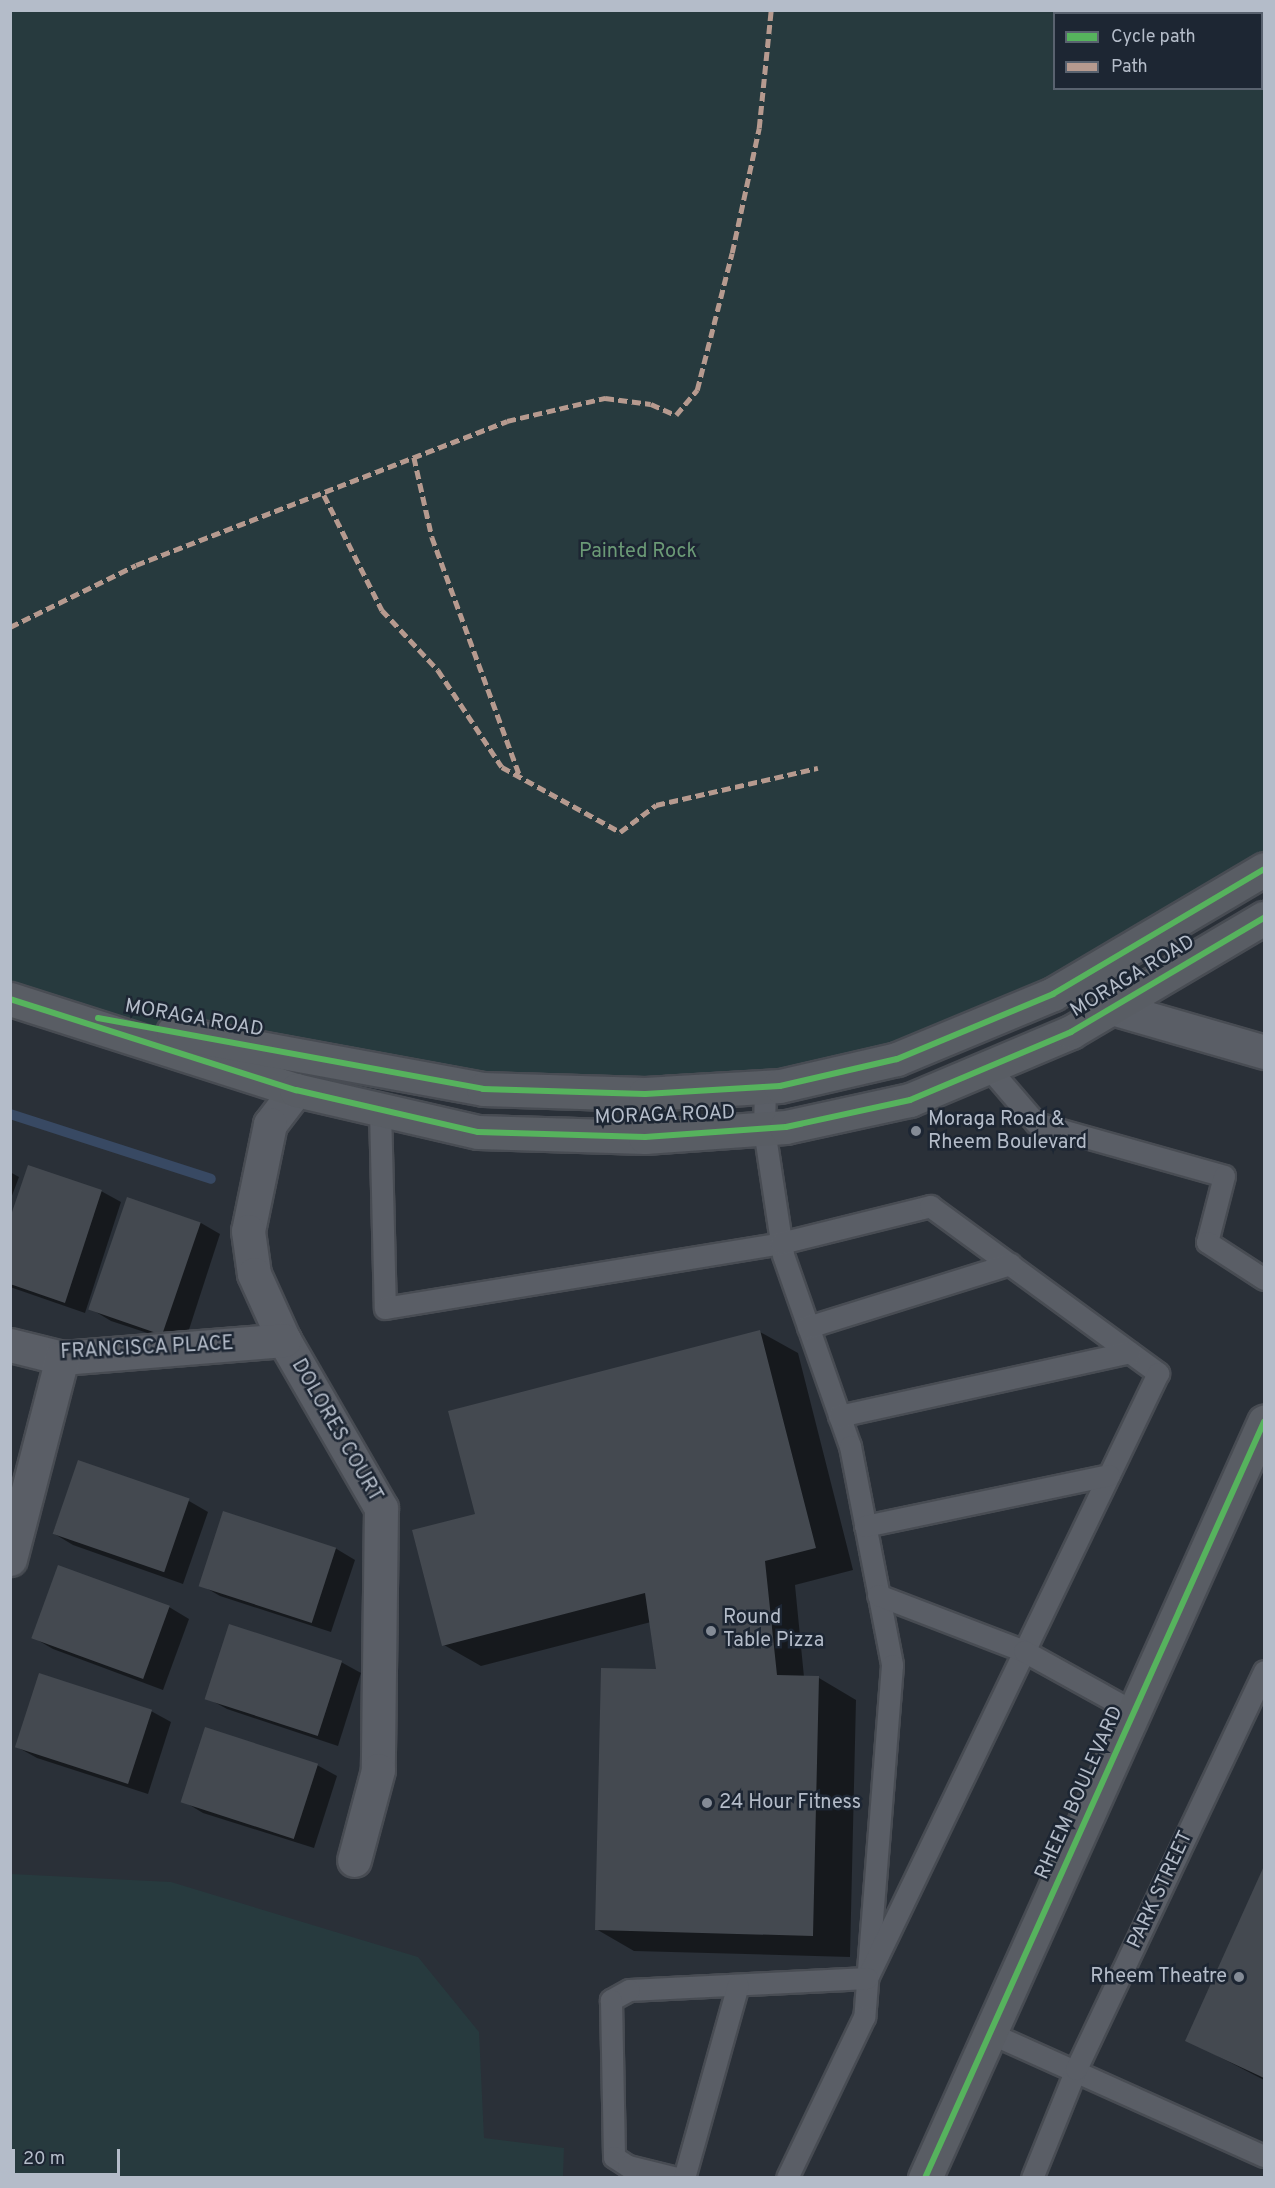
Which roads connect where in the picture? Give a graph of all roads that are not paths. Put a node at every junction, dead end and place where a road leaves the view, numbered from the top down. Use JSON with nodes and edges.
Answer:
{"nodes":[{"id":1,"x":1264,"y":869,"type":"edge"},
{"id":2,"x":1264,"y":918,"type":"edge"},
{"id":3,"x":23,"y":1003,"type":"edge"},
{"id":4,"x":1112,"y":1008,"type":"junction"},
{"id":5,"x":1264,"y":1052,"type":"edge"},
{"id":6,"x":988,"y":1067,"type":"junction"},
{"id":7,"x":765,"y":1086,"type":"junction"},
{"id":8,"x":296,"y":1090,"type":"junction"},
{"id":9,"x":380,"y":1109,"type":"junction"},
{"id":10,"x":764,"y":1129,"type":"junction"},
{"id":11,"x":781,"y":1243,"type":"junction"},
{"id":12,"x":1010,"y":1264,"type":"junction"},
{"id":13,"x":1264,"y":1280,"type":"edge"},
{"id":14,"x":808,"y":1327,"type":"junction"},
{"id":15,"x":284,"y":1340,"type":"junction"},
{"id":16,"x":10,"y":1345,"type":"edge"},
{"id":17,"x":1129,"y":1352,"type":"junction"},
{"id":18,"x":62,"y":1358,"type":"junction"},
{"id":19,"x":839,"y":1416,"type":"junction"},
{"id":20,"x":1264,"y":1422,"type":"edge"},
{"id":21,"x":1109,"y":1475,"type":"junction"},
{"id":22,"x":865,"y":1526,"type":"junction"},
{"id":23,"x":10,"y":1559,"type":"edge"},
{"id":24,"x":878,"y":1595,"type":"junction"},
{"id":25,"x":1024,"y":1651,"type":"junction"},
{"id":26,"x":1264,"y":1671,"type":"edge"},
{"id":27,"x":1134,"y":1712,"type":"junction"},
{"id":28,"x":354,"y":1860,"type":"dead end"},
{"id":29,"x":867,"y":1978,"type":"junction"},
{"id":30,"x":738,"y":1985,"type":"junction"},
{"id":31,"x":990,"y":2033,"type":"junction"},
{"id":32,"x":1076,"y":2069,"type":"junction"},
{"id":33,"x":1264,"y":2156,"type":"edge"},
{"id":34,"x":677,"y":2178,"type":"edge"},
{"id":35,"x":684,"y":2178,"type":"edge"},
{"id":36,"x":787,"y":2178,"type":"edge"},
{"id":37,"x":925,"y":2178,"type":"edge"},
{"id":38,"x":1032,"y":2178,"type":"edge"}],
"edges":[{"from":1,"to":7,"type":"main road","name":"MORAGA ROAD"},
{"from":2,"to":4,"type":"main road","name":"MORAGA ROAD"},
{"from":3,"to":7,"type":"main road","name":"MORAGA ROAD"},
{"from":3,"to":8,"type":"main road","name":"MORAGA ROAD"},
{"from":4,"to":5,"type":"street"},
{"from":4,"to":6,"type":"main road","name":"MORAGA ROAD"},
{"from":6,"to":10,"type":"main road","name":"MORAGA ROAD"},
{"from":6,"to":13,"type":"lane"},
{"from":7,"to":10,"type":"lane"},
{"from":8,"to":9,"type":"main road","name":"MORAGA ROAD"},
{"from":8,"to":15,"type":"street","name":"DOLORES COURT"},
{"from":9,"to":10,"type":"main road","name":"MORAGA ROAD"},
{"from":9,"to":11,"type":"lane"},
{"from":10,"to":11,"type":"lane"},
{"from":11,"to":12,"type":"lane"},
{"from":11,"to":14,"type":"lane"},
{"from":12,"to":14,"type":"lane"},
{"from":12,"to":17,"type":"lane"},
{"from":14,"to":19,"type":"lane"},
{"from":15,"to":18,"type":"street","name":"FRANCISCA PLACE"},
{"from":15,"to":28,"type":"street","name":"DOLORES COURT"},
{"from":16,"to":18,"type":"street","name":"FRANCISCA PLACE"},
{"from":17,"to":19,"type":"lane"},
{"from":17,"to":21,"type":"lane"},
{"from":18,"to":23,"type":"street"},
{"from":19,"to":22,"type":"lane"},
{"from":20,"to":27,"type":"main road","name":"RHEEM BOULEVARD"},
{"from":21,"to":22,"type":"lane"},
{"from":21,"to":25,"type":"lane"},
{"from":22,"to":24,"type":"lane"},
{"from":24,"to":25,"type":"lane"},
{"from":24,"to":29,"type":"lane"},
{"from":25,"to":27,"type":"lane"},
{"from":25,"to":29,"type":"lane"},
{"from":26,"to":32,"type":"lane","name":"PARK STREET"},
{"from":27,"to":31,"type":"main road","name":"RHEEM BOULEVARD"},
{"from":29,"to":30,"type":"lane"},
{"from":29,"to":36,"type":"lane"},
{"from":30,"to":34,"type":"lane"},
{"from":30,"to":35,"type":"lane"},
{"from":31,"to":32,"type":"lane"},
{"from":31,"to":37,"type":"main road","name":"RHEEM BOULEVARD"},
{"from":32,"to":33,"type":"lane"},
{"from":32,"to":38,"type":"lane","name":"PARK STREET"}]}
